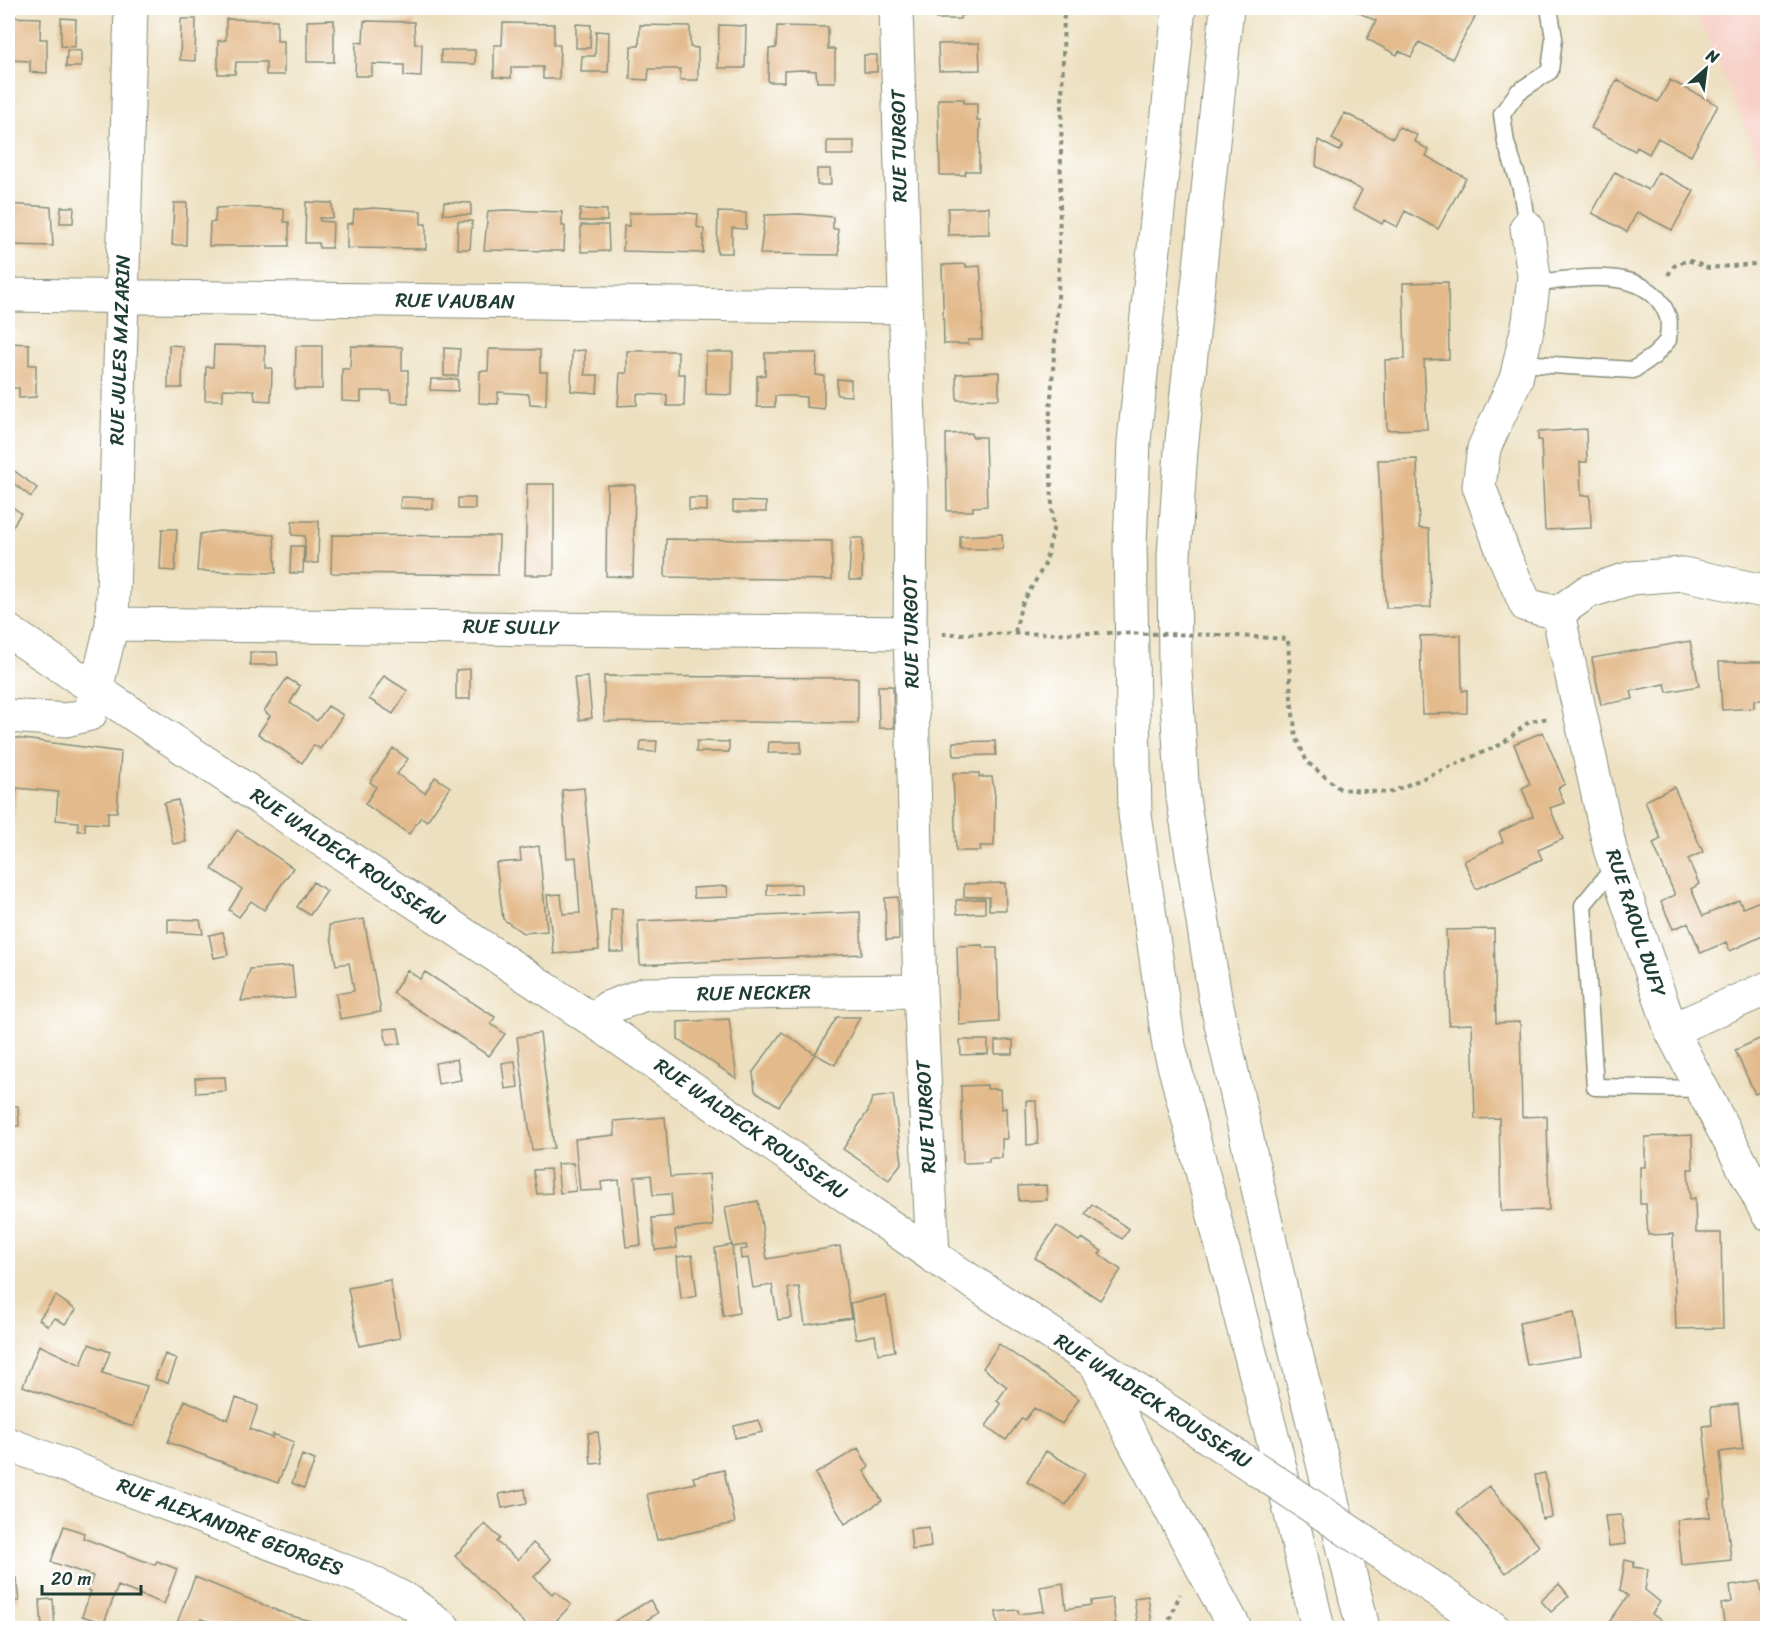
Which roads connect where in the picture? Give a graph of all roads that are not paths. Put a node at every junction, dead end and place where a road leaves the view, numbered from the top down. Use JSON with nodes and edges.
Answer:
{"nodes":[{"id":1,"x":131,"y":8,"type":"edge"},
{"id":2,"x":896,"y":8,"type":"edge"},
{"id":3,"x":1179,"y":8,"type":"edge"},
{"id":4,"x":1227,"y":8,"type":"edge"},
{"id":5,"x":1549,"y":8,"type":"edge"},
{"id":6,"x":1527,"y":227,"type":"joint"},
{"id":7,"x":1533,"y":283,"type":"junction"},
{"id":8,"x":8,"y":295,"type":"edge"},
{"id":9,"x":121,"y":296,"type":"junction"},
{"id":10,"x":903,"y":307,"type":"junction"},
{"id":11,"x":1520,"y":363,"type":"junction"},
{"id":12,"x":1767,"y":592,"type":"edge"},
{"id":13,"x":1558,"y":613,"type":"junction"},
{"id":14,"x":112,"y":624,"type":"junction"},
{"id":15,"x":8,"y":631,"type":"edge"},
{"id":16,"x":910,"y":633,"type":"junction"},
{"id":17,"x":97,"y":691,"type":"junction"},
{"id":18,"x":8,"y":716,"type":"edge"},
{"id":19,"x":1615,"y":866,"type":"junction"},
{"id":20,"x":1767,"y":988,"type":"edge"},
{"id":21,"x":920,"y":991,"type":"junction"},
{"id":22,"x":597,"y":1023,"type":"junction"},
{"id":23,"x":1671,"y":1030,"type":"junction"},
{"id":24,"x":1702,"y":1089,"type":"junction"},
{"id":25,"x":1767,"y":1214,"type":"edge"},
{"id":26,"x":933,"y":1256,"type":"junction"},
{"id":27,"x":1096,"y":1363,"type":"junction"},
{"id":28,"x":8,"y":1444,"type":"edge"},
{"id":29,"x":444,"y":1629,"type":"edge"},
{"id":30,"x":1235,"y":1629,"type":"edge"},
{"id":31,"x":1318,"y":1629,"type":"edge"},
{"id":32,"x":1363,"y":1629,"type":"edge"},
{"id":33,"x":1493,"y":1629,"type":"edge"}],
"edges":[{"from":1,"to":9,"type":"main road","name":"RUE JULES MAZARIN"},
{"from":2,"to":10,"type":"main road","name":"RUE TURGOT"},
{"from":3,"to":31,"type":"main road"},
{"from":4,"to":32,"type":"main road"},
{"from":5,"to":6,"type":"lane"},
{"from":6,"to":7,"type":"main road"},
{"from":7,"to":11,"type":"main road"},
{"from":7,"to":11,"type":"lane"},
{"from":8,"to":9,"type":"main road","name":"RUE VAUBAN"},
{"from":9,"to":10,"type":"main road","name":"RUE VAUBAN"},
{"from":9,"to":14,"type":"main road","name":"RUE JULES MAZARIN"},
{"from":10,"to":16,"type":"main road","name":"RUE TURGOT"},
{"from":11,"to":13,"type":"main road"},
{"from":12,"to":13,"type":"main road"},
{"from":13,"to":19,"type":"main road","name":"RUE RAOUL DUFY"},
{"from":14,"to":16,"type":"main road","name":"RUE SULLY"},
{"from":14,"to":17,"type":"main road","name":"RUE JULES MAZARIN"},
{"from":15,"to":17,"type":"main road","name":"RUE WALDECK ROUSSEAU"},
{"from":16,"to":21,"type":"main road","name":"RUE TURGOT"},
{"from":17,"to":18,"type":"main road","name":"RUE JULES MAZARIN"},
{"from":17,"to":22,"type":"main road","name":"RUE WALDECK ROUSSEAU"},
{"from":19,"to":23,"type":"main road","name":"RUE RAOUL DUFY"},
{"from":19,"to":24,"type":"lane"},
{"from":20,"to":23,"type":"main road"},
{"from":21,"to":22,"type":"main road","name":"RUE NECKER"},
{"from":21,"to":26,"type":"main road","name":"RUE TURGOT"},
{"from":22,"to":26,"type":"main road","name":"RUE WALDECK ROUSSEAU"},
{"from":23,"to":24,"type":"main road","name":"RUE RAOUL DUFY"},
{"from":24,"to":25,"type":"main road","name":"RUE RAOUL DUFY"},
{"from":26,"to":27,"type":"main road","name":"RUE WALDECK ROUSSEAU"},
{"from":27,"to":30,"type":"main road"},
{"from":27,"to":33,"type":"main road","name":"RUE WALDECK ROUSSEAU","bridge":true},
{"from":28,"to":29,"type":"main road","name":"RUE ALEXANDRE GEORGES"}]}
